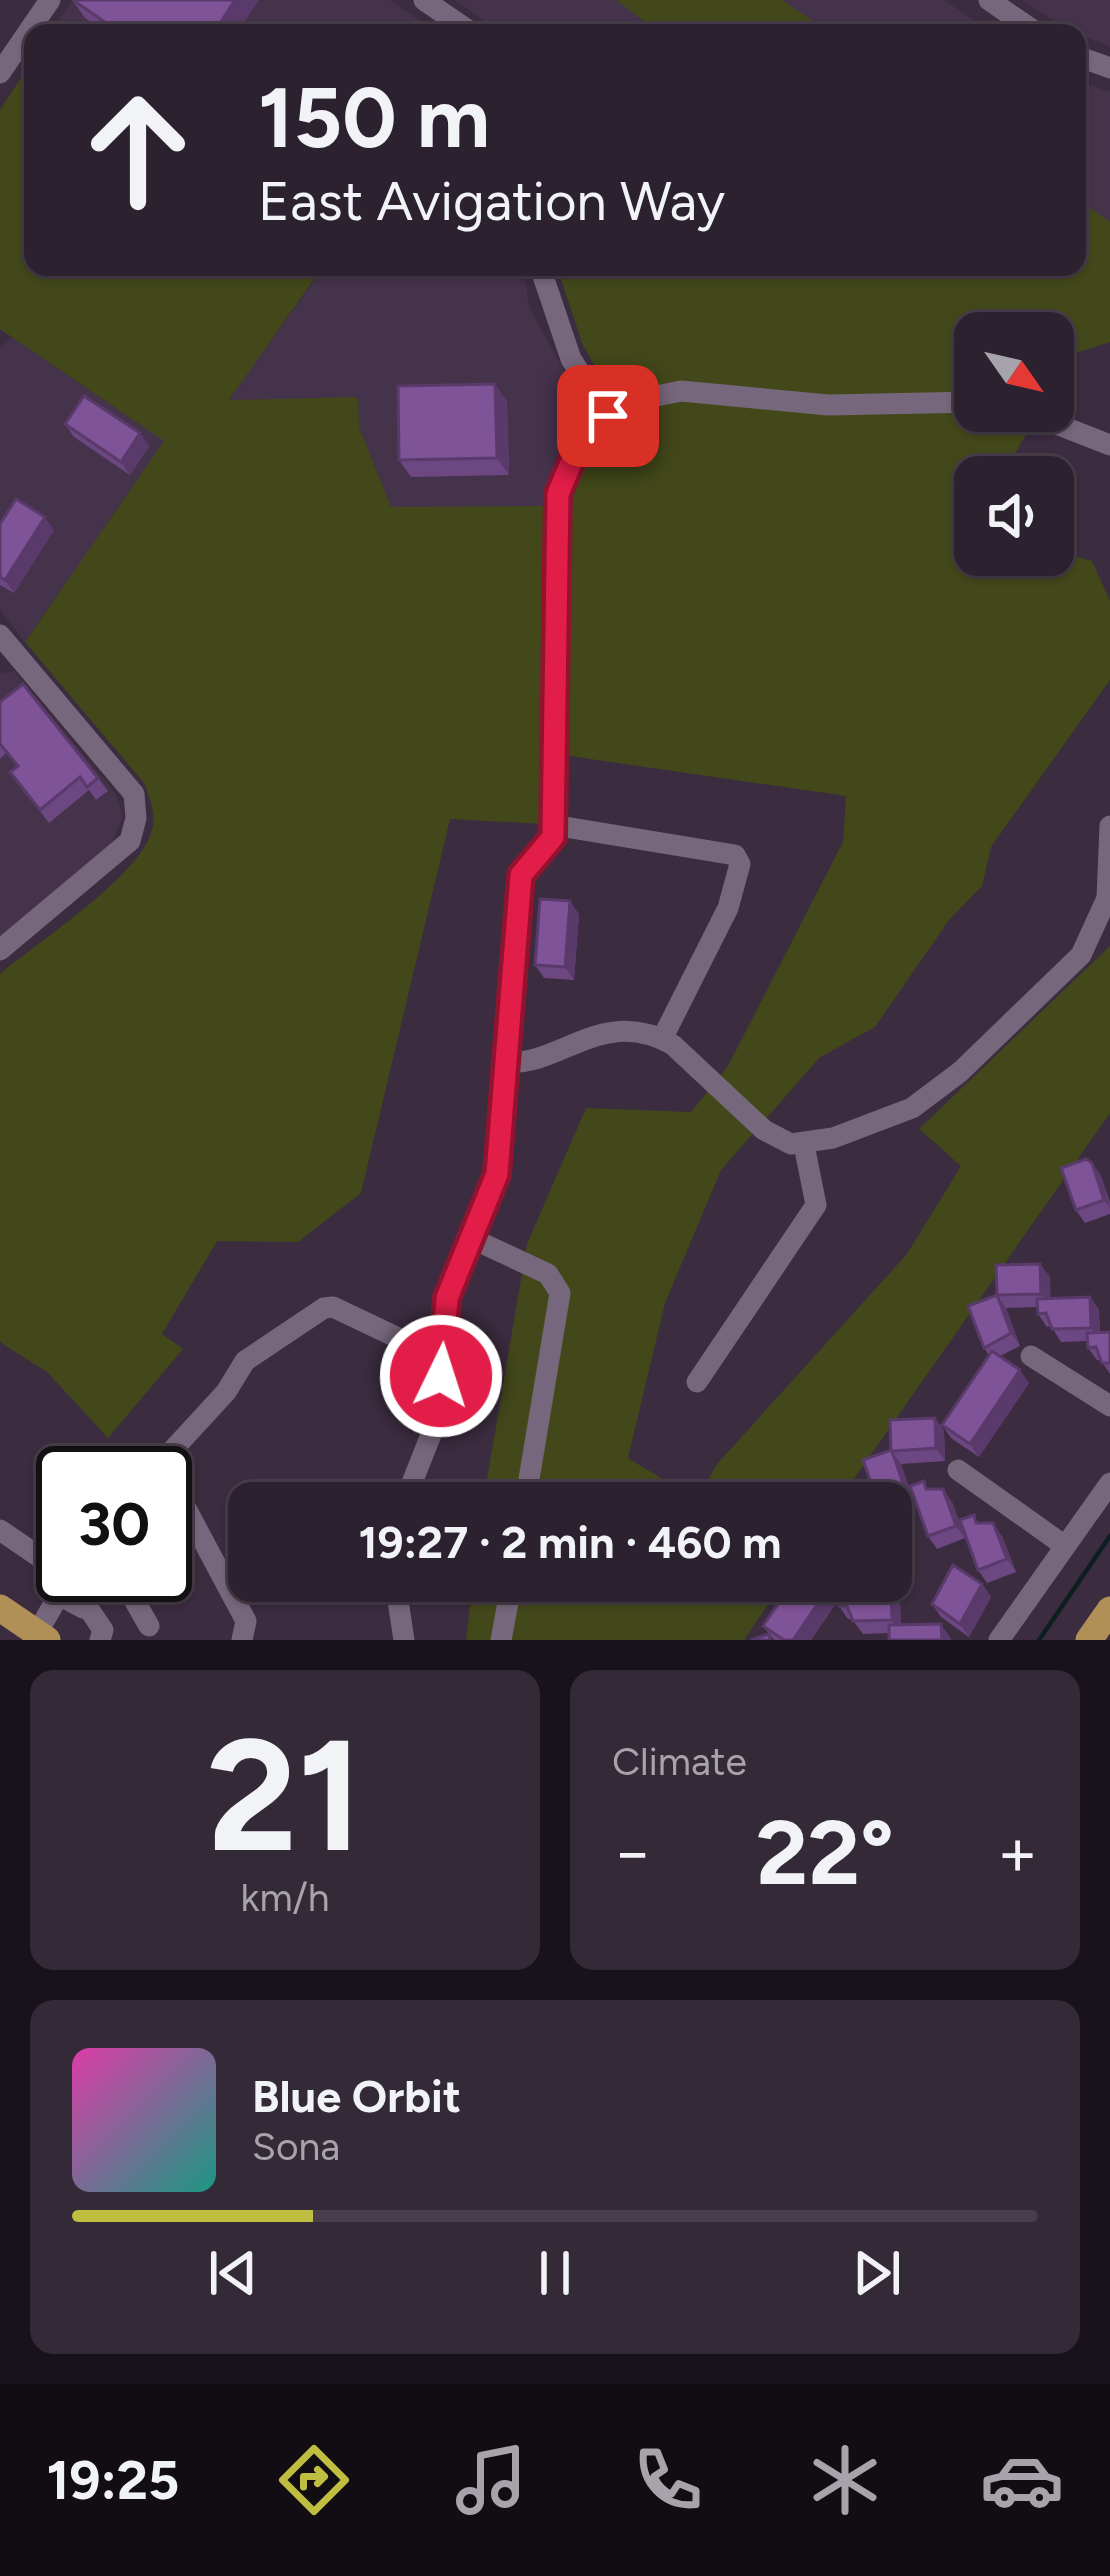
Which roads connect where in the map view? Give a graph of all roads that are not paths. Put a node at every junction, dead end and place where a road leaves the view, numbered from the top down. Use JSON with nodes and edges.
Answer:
{"nodes":[{"id":1,"x":424,"y":0,"type":"edge"},
{"id":2,"x":988,"y":0,"type":"edge"},
{"id":3,"x":459,"y":24,"type":"edge"},
{"id":4,"x":1024,"y":24,"type":"edge"},
{"id":5,"x":24,"y":38,"type":"edge"},
{"id":6,"x":0,"y":73,"type":"edge"},
{"id":7,"x":543,"y":276,"type":"edge"},
{"id":8,"x":954,"y":402,"type":"edge"},
{"id":9,"x":608,"y":416,"type":"junction"},
{"id":10,"x":1074,"y":431,"type":"edge"},
{"id":11,"x":1110,"y":445,"type":"edge"},
{"id":12,"x":4,"y":646,"type":"edge"},
{"id":13,"x":554,"y":825,"type":"junction"},
{"id":14,"x":1110,"y":826,"type":"edge"},
{"id":15,"x":0,"y":950,"type":"edge"},
{"id":16,"x":662,"y":1039,"type":"junction"},
{"id":17,"x":508,"y":1063,"type":"junction"},
{"id":18,"x":804,"y":1145,"type":"junction"},
{"id":19,"x":473,"y":1239,"type":"junction"},
{"id":20,"x":443,"y":1350,"type":"junction"},
{"id":21,"x":1031,"y":1356,"type":"dead end"},
{"id":22,"x":697,"y":1382,"type":"dead end"},
{"id":23,"x":1110,"y":1406,"type":"edge"},
{"id":24,"x":958,"y":1470,"type":"dead end"},
{"id":25,"x":412,"y":1482,"type":"edge"},
{"id":26,"x":528,"y":1482,"type":"edge"},
{"id":27,"x":1110,"y":1483,"type":"edge"},
{"id":28,"x":0,"y":1530,"type":"edge"},
{"id":29,"x":1065,"y":1546,"type":"junction"},
{"id":30,"x":36,"y":1557,"type":"edge"},
{"id":31,"x":55,"y":1602,"type":"edge"},
{"id":32,"x":82,"y":1602,"type":"edge"},
{"id":33,"x":136,"y":1602,"type":"edge"},
{"id":34,"x":398,"y":1602,"type":"edge"},
{"id":35,"x":508,"y":1602,"type":"edge"},
{"id":36,"x":0,"y":1608,"type":"edge"},
{"id":37,"x":1110,"y":1610,"type":"edge"},
{"id":38,"x":149,"y":1625,"type":"dead end"},
{"id":39,"x":39,"y":1638,"type":"edge"},
{"id":40,"x":100,"y":1640,"type":"edge"},
{"id":41,"x":242,"y":1640,"type":"edge"},
{"id":42,"x":404,"y":1640,"type":"edge"},
{"id":43,"x":501,"y":1640,"type":"edge"},
{"id":44,"x":998,"y":1640,"type":"edge"},
{"id":45,"x":1089,"y":1640,"type":"edge"}],
"edges":[{"from":1,"to":3,"type":"street"},
{"from":2,"to":4,"type":"street"},
{"from":5,"to":6,"type":"street"},
{"from":7,"to":9,"type":"street"},
{"from":8,"to":9,"type":"street"},
{"from":9,"to":13,"type":"street"},
{"from":10,"to":11,"type":"street"},
{"from":12,"to":15,"type":"street"},
{"from":13,"to":16,"type":"street"},
{"from":13,"to":17,"type":"street"},
{"from":14,"to":18,"type":"street"},
{"from":16,"to":17,"type":"street"},
{"from":16,"to":18,"type":"street"},
{"from":17,"to":19,"type":"street"},
{"from":18,"to":22,"type":"street"},
{"from":19,"to":20,"type":"street"},
{"from":19,"to":26,"type":"street"},
{"from":20,"to":25,"type":"street"},
{"from":20,"to":41,"type":"street"},
{"from":21,"to":23,"type":"street"},
{"from":24,"to":29,"type":"street"},
{"from":27,"to":29,"type":"street"},
{"from":28,"to":30,"type":"street"},
{"from":29,"to":44,"type":"street"},
{"from":31,"to":39,"type":"street"},
{"from":32,"to":40,"type":"street"},
{"from":33,"to":38,"type":"street"},
{"from":34,"to":42,"type":"street"},
{"from":35,"to":43,"type":"street"},
{"from":36,"to":39,"type":"main road"},
{"from":37,"to":45,"type":"main road"}]}
